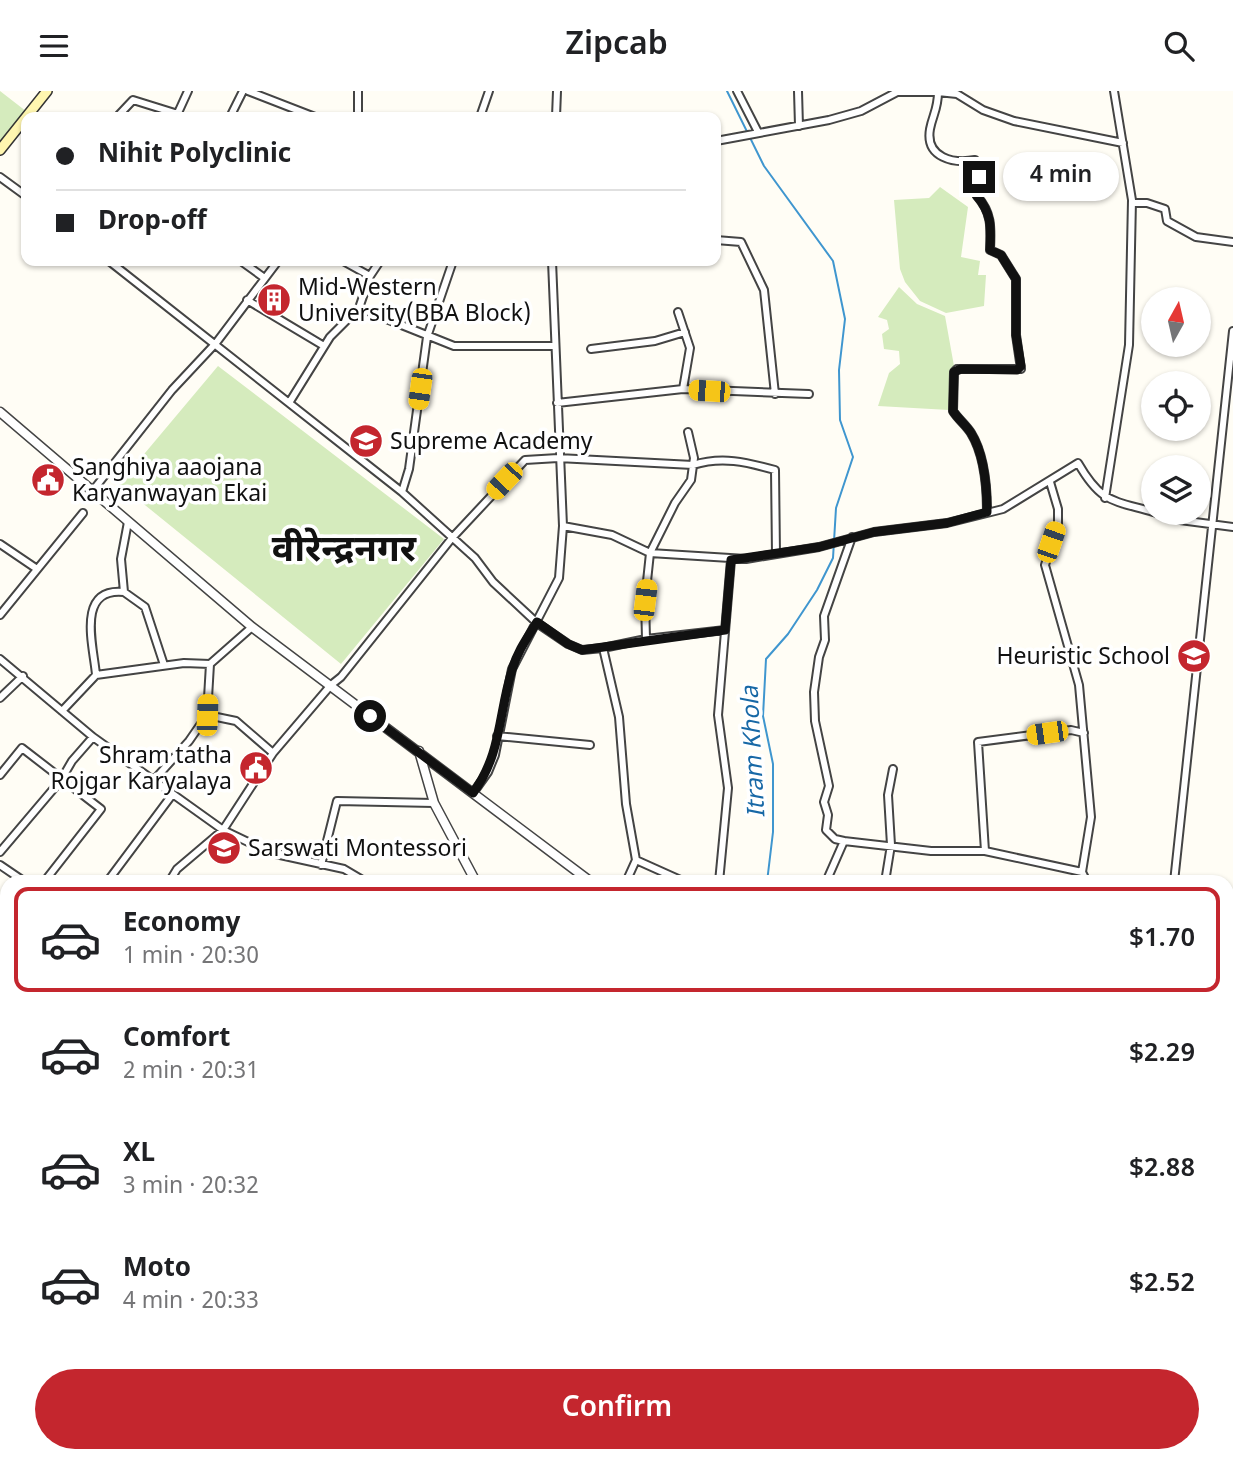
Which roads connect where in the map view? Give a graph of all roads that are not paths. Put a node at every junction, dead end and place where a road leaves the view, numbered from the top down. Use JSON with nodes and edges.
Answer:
{"nodes":[{"id":1,"x":47,"y":91,"type":"edge"},
{"id":2,"x":187,"y":91,"type":"edge"},
{"id":3,"x":246,"y":91,"type":"edge"},
{"id":4,"x":358,"y":91,"type":"edge"},
{"id":5,"x":489,"y":91,"type":"edge"},
{"id":6,"x":556,"y":91,"type":"edge"},
{"id":7,"x":737,"y":91,"type":"edge"},
{"id":8,"x":798,"y":91,"type":"edge"},
{"id":9,"x":1114,"y":91,"type":"edge"},
{"id":10,"x":938,"y":92,"type":"edge"},
{"id":11,"x":30,"y":112,"type":"edge"},
{"id":12,"x":121,"y":112,"type":"edge"},
{"id":13,"x":166,"y":112,"type":"edge"},
{"id":14,"x":179,"y":112,"type":"edge"},
{"id":15,"x":233,"y":112,"type":"edge"},
{"id":16,"x":302,"y":112,"type":"edge"},
{"id":17,"x":358,"y":112,"type":"edge"},
{"id":18,"x":482,"y":112,"type":"edge"},
{"id":19,"x":556,"y":112,"type":"edge"},
{"id":20,"x":21,"y":124,"type":"edge"},
{"id":21,"x":799,"y":126,"type":"junction"},
{"id":22,"x":758,"y":132,"type":"junction"},
{"id":23,"x":721,"y":140,"type":"edge"},
{"id":24,"x":1123,"y":143,"type":"junction"},
{"id":25,"x":0,"y":150,"type":"edge"},
{"id":26,"x":0,"y":177,"type":"edge"},
{"id":27,"x":21,"y":192,"type":"edge"},
{"id":28,"x":1132,"y":203,"type":"junction"},
{"id":29,"x":721,"y":240,"type":"edge"},
{"id":30,"x":1233,"y":242,"type":"edge"},
{"id":31,"x":116,"y":266,"type":"edge"},
{"id":32,"x":248,"y":266,"type":"edge"},
{"id":33,"x":273,"y":266,"type":"edge"},
{"id":34,"x":353,"y":266,"type":"edge"},
{"id":35,"x":377,"y":266,"type":"edge"},
{"id":36,"x":451,"y":266,"type":"edge"},
{"id":37,"x":552,"y":266,"type":"edge"},
{"id":38,"x":370,"y":276,"type":"junction"},
{"id":39,"x":263,"y":277,"type":"junction"},
{"id":40,"x":247,"y":300,"type":"junction"},
{"id":41,"x":359,"y":308,"type":"junction"},
{"id":42,"x":678,"y":312,"type":"dead end"},
{"id":43,"x":1233,"y":331,"type":"edge"},
{"id":44,"x":685,"y":332,"type":"junction"},
{"id":45,"x":427,"y":337,"type":"junction"},
{"id":46,"x":216,"y":343,"type":"junction"},
{"id":47,"x":324,"y":346,"type":"junction"},
{"id":48,"x":553,"y":346,"type":"junction"},
{"id":49,"x":591,"y":349,"type":"dead end"},
{"id":50,"x":683,"y":389,"type":"junction"},
{"id":51,"x":775,"y":394,"type":"junction"},
{"id":52,"x":809,"y":394,"type":"dead end"},
{"id":53,"x":289,"y":403,"type":"junction"},
{"id":54,"x":557,"y":403,"type":"junction"},
{"id":55,"x":0,"y":412,"type":"edge"},
{"id":56,"x":688,"y":432,"type":"dead end"},
{"id":57,"x":558,"y":458,"type":"junction"},
{"id":58,"x":693,"y":465,"type":"junction"},
{"id":59,"x":1050,"y":482,"type":"junction"},
{"id":60,"x":94,"y":489,"type":"junction"},
{"id":61,"x":402,"y":492,"type":"junction"},
{"id":62,"x":1105,"y":498,"type":"junction"},
{"id":63,"x":1141,"y":508,"type":"edge"},
{"id":64,"x":987,"y":512,"type":"junction"},
{"id":65,"x":83,"y":513,"type":"dead end"},
{"id":66,"x":128,"y":522,"type":"junction"},
{"id":67,"x":1213,"y":524,"type":"junction"},
{"id":68,"x":563,"y":526,"type":"junction"},
{"id":69,"x":1233,"y":527,"type":"edge"},
{"id":70,"x":852,"y":537,"type":"junction"},
{"id":71,"x":452,"y":538,"type":"junction"},
{"id":72,"x":0,"y":544,"type":"edge"},
{"id":73,"x":650,"y":553,"type":"junction"},
{"id":74,"x":776,"y":554,"type":"junction"},
{"id":75,"x":731,"y":560,"type":"junction"},
{"id":76,"x":37,"y":569,"type":"junction"},
{"id":77,"x":124,"y":592,"type":"junction"},
{"id":78,"x":0,"y":615,"type":"edge"},
{"id":79,"x":537,"y":622,"type":"junction"},
{"id":80,"x":252,"y":627,"type":"junction"},
{"id":81,"x":725,"y":630,"type":"junction"},
{"id":82,"x":646,"y":639,"type":"junction"},
{"id":83,"x":603,"y":648,"type":"junction"},
{"id":84,"x":0,"y":659,"type":"edge"},
{"id":85,"x":210,"y":663,"type":"junction"},
{"id":86,"x":164,"y":665,"type":"junction"},
{"id":87,"x":96,"y":675,"type":"junction"},
{"id":88,"x":23,"y":677,"type":"junction"},
{"id":89,"x":331,"y":685,"type":"junction"},
{"id":90,"x":0,"y":698,"type":"edge"},
{"id":91,"x":62,"y":711,"type":"junction"},
{"id":92,"x":207,"y":715,"type":"junction"},
{"id":93,"x":1084,"y":733,"type":"junction"},
{"id":94,"x":497,"y":736,"type":"junction"},
{"id":95,"x":93,"y":737,"type":"junction"},
{"id":96,"x":590,"y":744,"type":"dead end"},
{"id":97,"x":419,"y":751,"type":"junction"},
{"id":98,"x":273,"y":753,"type":"junction"},
{"id":99,"x":893,"y":769,"type":"dead end"},
{"id":100,"x":0,"y":775,"type":"edge"},
{"id":101,"x":61,"y":780,"type":"junction"},
{"id":102,"x":154,"y":780,"type":"junction"},
{"id":103,"x":473,"y":793,"type":"junction"},
{"id":104,"x":172,"y":795,"type":"junction"},
{"id":105,"x":434,"y":803,"type":"junction"},
{"id":106,"x":223,"y":830,"type":"junction"},
{"id":107,"x":844,"y":841,"type":"junction"},
{"id":108,"x":891,"y":845,"type":"junction"},
{"id":109,"x":0,"y":852,"type":"edge"},
{"id":110,"x":985,"y":852,"type":"junction"},
{"id":111,"x":636,"y":860,"type":"junction"},
{"id":112,"x":0,"y":865,"type":"edge"},
{"id":113,"x":321,"y":865,"type":"junction"},
{"id":114,"x":1082,"y":872,"type":"junction"},
{"id":115,"x":15,"y":875,"type":"edge"},
{"id":116,"x":49,"y":875,"type":"edge"},
{"id":117,"x":112,"y":875,"type":"edge"},
{"id":118,"x":173,"y":875,"type":"edge"},
{"id":119,"x":354,"y":875,"type":"edge"},
{"id":120,"x":472,"y":875,"type":"edge"},
{"id":121,"x":582,"y":875,"type":"edge"},
{"id":122,"x":629,"y":875,"type":"edge"},
{"id":123,"x":669,"y":875,"type":"edge"},
{"id":124,"x":720,"y":875,"type":"edge"},
{"id":125,"x":830,"y":875,"type":"edge"},
{"id":126,"x":887,"y":875,"type":"edge"},
{"id":127,"x":1084,"y":875,"type":"edge"},
{"id":128,"x":1175,"y":875,"type":"edge"}],
"edges":[{"from":1,"to":11,"type":"main road"},
{"from":2,"to":14,"type":"street"},
{"from":3,"to":15,"type":"street"},
{"from":3,"to":16,"type":"street"},
{"from":4,"to":17,"type":"street"},
{"from":5,"to":18,"type":"street"},
{"from":6,"to":19,"type":"street"},
{"from":7,"to":22,"type":"street"},
{"from":8,"to":21,"type":"street"},
{"from":9,"to":24,"type":"street"},
{"from":10,"to":21,"type":"street"},
{"from":10,"to":24,"type":"street"},
{"from":10,"to":64,"type":"street"},
{"from":12,"to":13,"type":"street"},
{"from":20,"to":25,"type":"main road"},
{"from":21,"to":22,"type":"street"},
{"from":22,"to":23,"type":"street"},
{"from":24,"to":28,"type":"street"},
{"from":26,"to":27,"type":"street"},
{"from":28,"to":30,"type":"street"},
{"from":28,"to":62,"type":"street"},
{"from":29,"to":51,"type":"street"},
{"from":31,"to":46,"type":"street"},
{"from":32,"to":39,"type":"street"},
{"from":33,"to":39,"type":"street"},
{"from":34,"to":38,"type":"street"},
{"from":35,"to":38,"type":"street"},
{"from":36,"to":45,"type":"street"},
{"from":37,"to":48,"type":"street"},
{"from":38,"to":41,"type":"street"},
{"from":39,"to":40,"type":"street"},
{"from":40,"to":46,"type":"street"},
{"from":40,"to":47,"type":"street"},
{"from":41,"to":45,"type":"street"},
{"from":41,"to":47,"type":"street"},
{"from":42,"to":44,"type":"street"},
{"from":43,"to":67,"type":"street"},
{"from":44,"to":49,"type":"street"},
{"from":44,"to":50,"type":"street"},
{"from":45,"to":48,"type":"street"},
{"from":45,"to":61,"type":"street"},
{"from":46,"to":53,"type":"street"},
{"from":46,"to":60,"type":"street"},
{"from":47,"to":53,"type":"street"},
{"from":48,"to":54,"type":"street"},
{"from":50,"to":51,"type":"street"},
{"from":50,"to":54,"type":"street"},
{"from":51,"to":52,"type":"street"},
{"from":53,"to":61,"type":"street"},
{"from":54,"to":57,"type":"street"},
{"from":55,"to":60,"type":"street"},
{"from":56,"to":58,"type":"street"},
{"from":57,"to":58,"type":"street"},
{"from":57,"to":68,"type":"street"},
{"from":57,"to":71,"type":"street"},
{"from":58,"to":73,"type":"street"},
{"from":58,"to":74,"type":"street"},
{"from":59,"to":62,"type":"street"},
{"from":59,"to":64,"type":"street"},
{"from":59,"to":93,"type":"street"},
{"from":60,"to":66,"type":"street"},
{"from":61,"to":71,"type":"street"},
{"from":62,"to":63,"type":"street"},
{"from":64,"to":70,"type":"street"},
{"from":65,"to":76,"type":"street"},
{"from":66,"to":77,"type":"street"},
{"from":66,"to":80,"type":"street"},
{"from":67,"to":69,"type":"street"},
{"from":67,"to":128,"type":"street"},
{"from":68,"to":73,"type":"street"},
{"from":68,"to":79,"type":"street"},
{"from":70,"to":74,"type":"street"},
{"from":70,"to":107,"type":"street"},
{"from":71,"to":79,"type":"street"},
{"from":71,"to":89,"type":"street"},
{"from":72,"to":76,"type":"street"},
{"from":73,"to":75,"type":"street"},
{"from":73,"to":82,"type":"street"},
{"from":74,"to":75,"type":"street"},
{"from":75,"to":81,"type":"street"},
{"from":76,"to":78,"type":"street"},
{"from":77,"to":86,"type":"street"},
{"from":77,"to":87,"type":"street"},
{"from":79,"to":83,"type":"street"},
{"from":79,"to":94,"type":"street"},
{"from":80,"to":85,"type":"street"},
{"from":80,"to":89,"type":"street"},
{"from":81,"to":82,"type":"street"},
{"from":81,"to":124,"type":"street"},
{"from":82,"to":83,"type":"street"},
{"from":83,"to":111,"type":"street"},
{"from":84,"to":88,"type":"street"},
{"from":85,"to":86,"type":"street"},
{"from":85,"to":92,"type":"street"},
{"from":86,"to":87,"type":"street"},
{"from":87,"to":91,"type":"street"},
{"from":88,"to":90,"type":"street"},
{"from":88,"to":91,"type":"street"},
{"from":89,"to":97,"type":"street"},
{"from":89,"to":98,"type":"street"},
{"from":91,"to":95,"type":"street"},
{"from":92,"to":98,"type":"street"},
{"from":92,"to":102,"type":"street"},
{"from":93,"to":110,"type":"street"},
{"from":93,"to":114,"type":"street"},
{"from":94,"to":96,"type":"street"},
{"from":94,"to":103,"type":"street"},
{"from":95,"to":101,"type":"street"},
{"from":95,"to":102,"type":"street"},
{"from":97,"to":103,"type":"street"},
{"from":97,"to":105,"type":"street"},
{"from":98,"to":106,"type":"street"},
{"from":99,"to":108,"type":"street"},
{"from":100,"to":101,"type":"street"},
{"from":101,"to":109,"type":"street"},
{"from":101,"to":116,"type":"street"},
{"from":102,"to":104,"type":"street"},
{"from":103,"to":121,"type":"street"},
{"from":104,"to":106,"type":"street"},
{"from":104,"to":117,"type":"street"},
{"from":105,"to":113,"type":"street"},
{"from":105,"to":120,"type":"street"},
{"from":106,"to":113,"type":"street"},
{"from":106,"to":118,"type":"street"},
{"from":107,"to":108,"type":"street"},
{"from":107,"to":125,"type":"street"},
{"from":108,"to":110,"type":"street"},
{"from":108,"to":126,"type":"street"},
{"from":110,"to":114,"type":"street"},
{"from":111,"to":122,"type":"street"},
{"from":111,"to":123,"type":"street"},
{"from":112,"to":115,"type":"street"},
{"from":113,"to":119,"type":"street"},
{"from":114,"to":127,"type":"street"}]}
